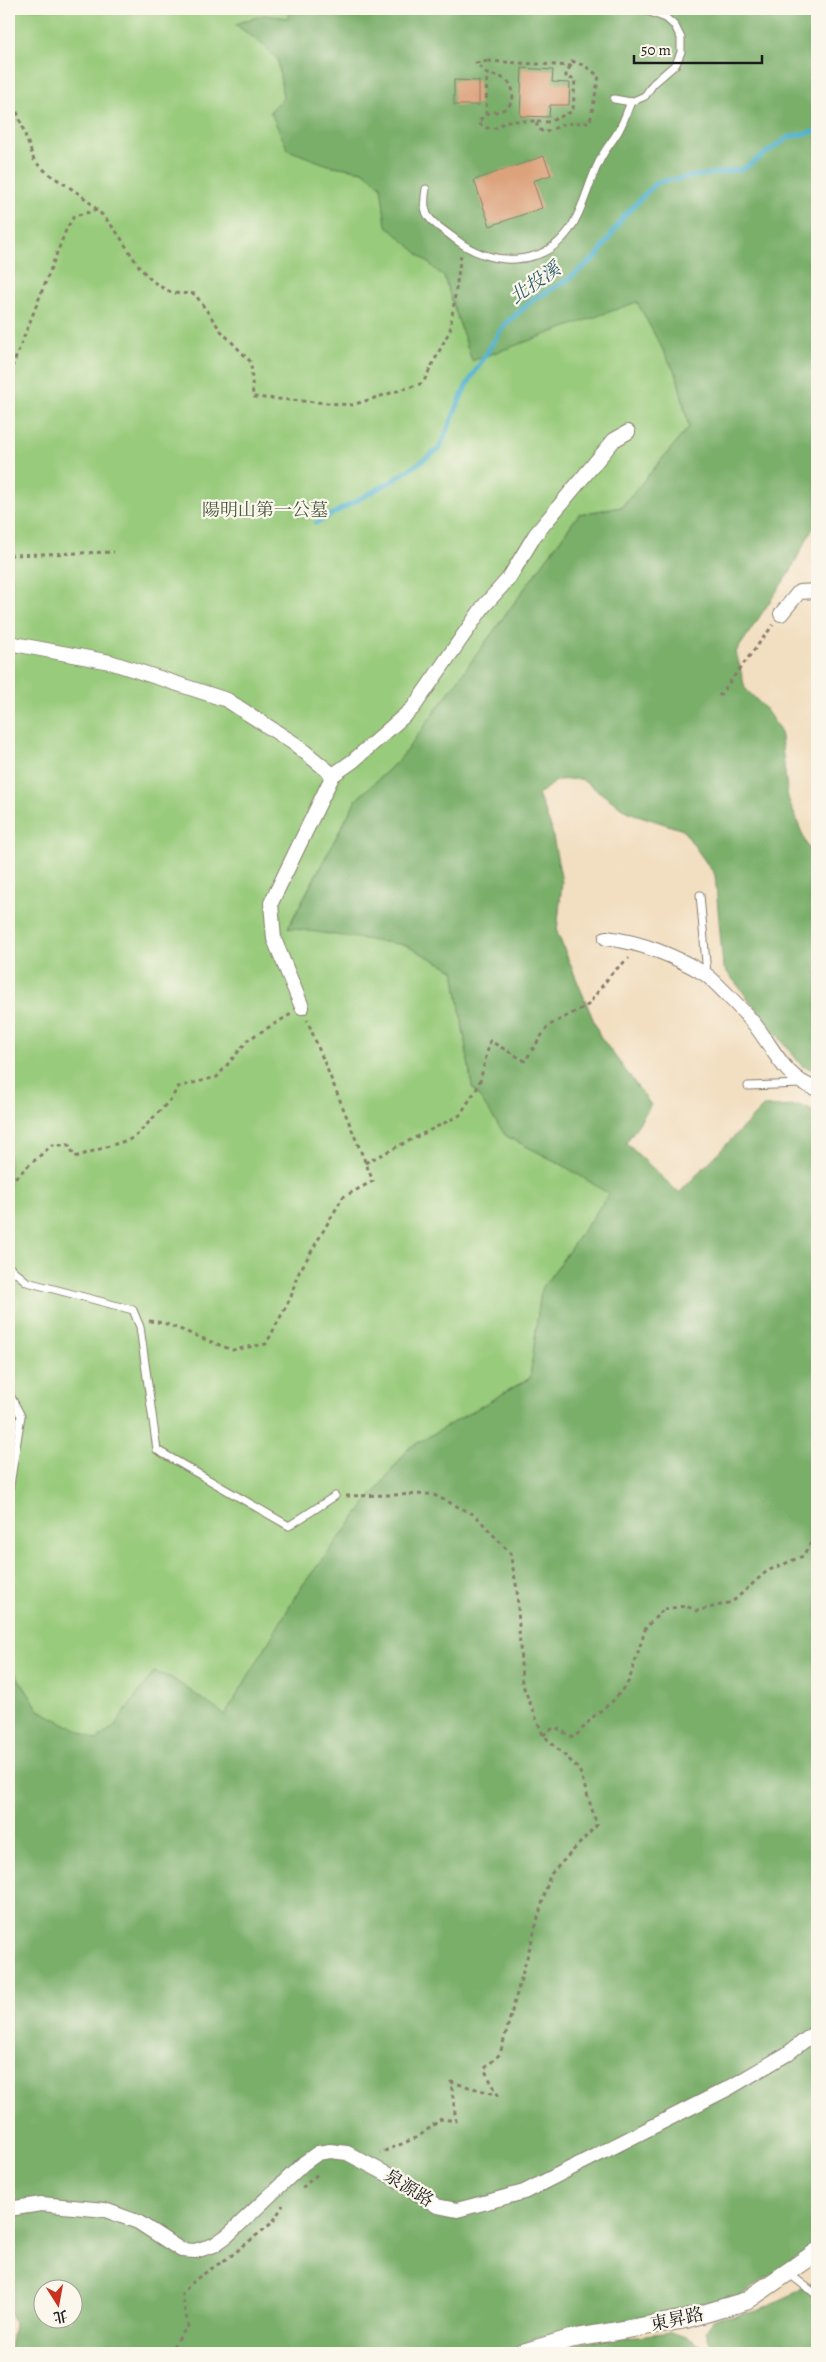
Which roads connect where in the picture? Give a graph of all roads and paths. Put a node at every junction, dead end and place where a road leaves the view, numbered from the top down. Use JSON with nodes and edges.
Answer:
{"nodes":[{"id":1,"x":642,"y":9,"type":"edge"},
{"id":2,"x":571,"y":66,"type":"junction"},
{"id":3,"x":487,"y":74,"type":"junction"},
{"id":4,"x":9,"y":89,"type":"edge"},
{"id":5,"x":614,"y":99,"type":"dead end"},
{"id":6,"x":632,"y":102,"type":"junction"},
{"id":7,"x":486,"y":114,"type":"junction"},
{"id":8,"x":537,"y":121,"type":"junction"},
{"id":9,"x":426,"y":189,"type":"dead end"},
{"id":10,"x":97,"y":210,"type":"junction"},
{"id":11,"x":462,"y":245,"type":"junction"},
{"id":12,"x":9,"y":375,"type":"edge"},
{"id":13,"x":628,"y":432,"type":"dead end"},
{"id":14,"x":114,"y":552,"type":"dead end"},
{"id":15,"x":9,"y":555,"type":"edge"},
{"id":16,"x":817,"y":591,"type":"edge"},
{"id":17,"x":781,"y":614,"type":"joint"},
{"id":18,"x":9,"y":643,"type":"edge"},
{"id":19,"x":719,"y":696,"type":"dead end"},
{"id":20,"x":333,"y":775,"type":"junction"},
{"id":21,"x":700,"y":895,"type":"dead end"},
{"id":22,"x":606,"y":938,"type":"dead end"},
{"id":23,"x":643,"y":946,"type":"junction"},
{"id":24,"x":707,"y":974,"type":"junction"},
{"id":25,"x":302,"y":1007,"type":"junction"},
{"id":26,"x":801,"y":1084,"type":"junction"},
{"id":27,"x":748,"y":1086,"type":"dead end"},
{"id":28,"x":817,"y":1089,"type":"edge"},
{"id":29,"x":365,"y":1163,"type":"junction"},
{"id":30,"x":9,"y":1183,"type":"edge"},
{"id":31,"x":9,"y":1267,"type":"edge"},
{"id":32,"x":137,"y":1320,"type":"junction"},
{"id":33,"x":9,"y":1393,"type":"edge"},
{"id":34,"x":9,"y":1491,"type":"edge"},
{"id":35,"x":335,"y":1496,"type":"joint"},
{"id":36,"x":817,"y":1532,"type":"edge"},
{"id":37,"x":543,"y":1735,"type":"junction"},
{"id":38,"x":817,"y":2031,"type":"edge"},
{"id":39,"x":340,"y":2152,"type":"junction"},
{"id":40,"x":363,"y":2160,"type":"junction"},
{"id":41,"x":294,"y":2194,"type":"dead end"},
{"id":42,"x":287,"y":2198,"type":"dead end"},
{"id":43,"x":9,"y":2209,"type":"edge"},
{"id":44,"x":817,"y":2252,"type":"edge"},
{"id":45,"x":788,"y":2273,"type":"junction"},
{"id":46,"x":817,"y":2295,"type":"edge"},
{"id":47,"x":168,"y":2353,"type":"edge"},
{"id":48,"x":523,"y":2353,"type":"edge"}],
"edges":[{"from":1,"to":6,"type":"lane"},
{"from":2,"to":3,"type":"path"},
{"from":2,"to":8,"type":"path"},
{"from":2,"to":8,"type":"path"},
{"from":3,"to":7,"type":"path"},
{"from":3,"to":7,"type":"path"},
{"from":4,"to":10,"type":"path"},
{"from":5,"to":6,"type":"lane"},
{"from":6,"to":11,"type":"lane"},
{"from":7,"to":8,"type":"path"},
{"from":9,"to":11,"type":"lane"},
{"from":10,"to":11,"type":"path"},
{"from":10,"to":12,"type":"path"},
{"from":13,"to":20,"type":"street"},
{"from":14,"to":15,"type":"path"},
{"from":16,"to":17,"type":"street"},
{"from":17,"to":19,"type":"path"},
{"from":18,"to":20,"type":"street"},
{"from":20,"to":25,"type":"street"},
{"from":21,"to":24,"type":"lane"},
{"from":22,"to":23,"type":"street"},
{"from":23,"to":24,"type":"street"},
{"from":23,"to":29,"type":"path"},
{"from":24,"to":26,"type":"street"},
{"from":25,"to":29,"type":"path"},
{"from":25,"to":30,"type":"path"},
{"from":26,"to":27,"type":"lane"},
{"from":26,"to":28,"type":"street"},
{"from":29,"to":32,"type":"path"},
{"from":31,"to":32,"type":"lane"},
{"from":32,"to":35,"type":"lane"},
{"from":33,"to":34,"type":"lane"},
{"from":35,"to":37,"type":"path"},
{"from":36,"to":37,"type":"path"},
{"from":37,"to":40,"type":"path"},
{"from":38,"to":40,"type":"street","name":"泉源路"},
{"from":39,"to":40,"type":"street","name":"泉源路"},
{"from":39,"to":41,"type":"path"},
{"from":39,"to":43,"type":"street","name":"泉源路"},
{"from":42,"to":47,"type":"path"},
{"from":44,"to":45,"type":"street"},
{"from":45,"to":46,"type":"lane"},
{"from":45,"to":48,"type":"street","name":"東昇路"}]}
